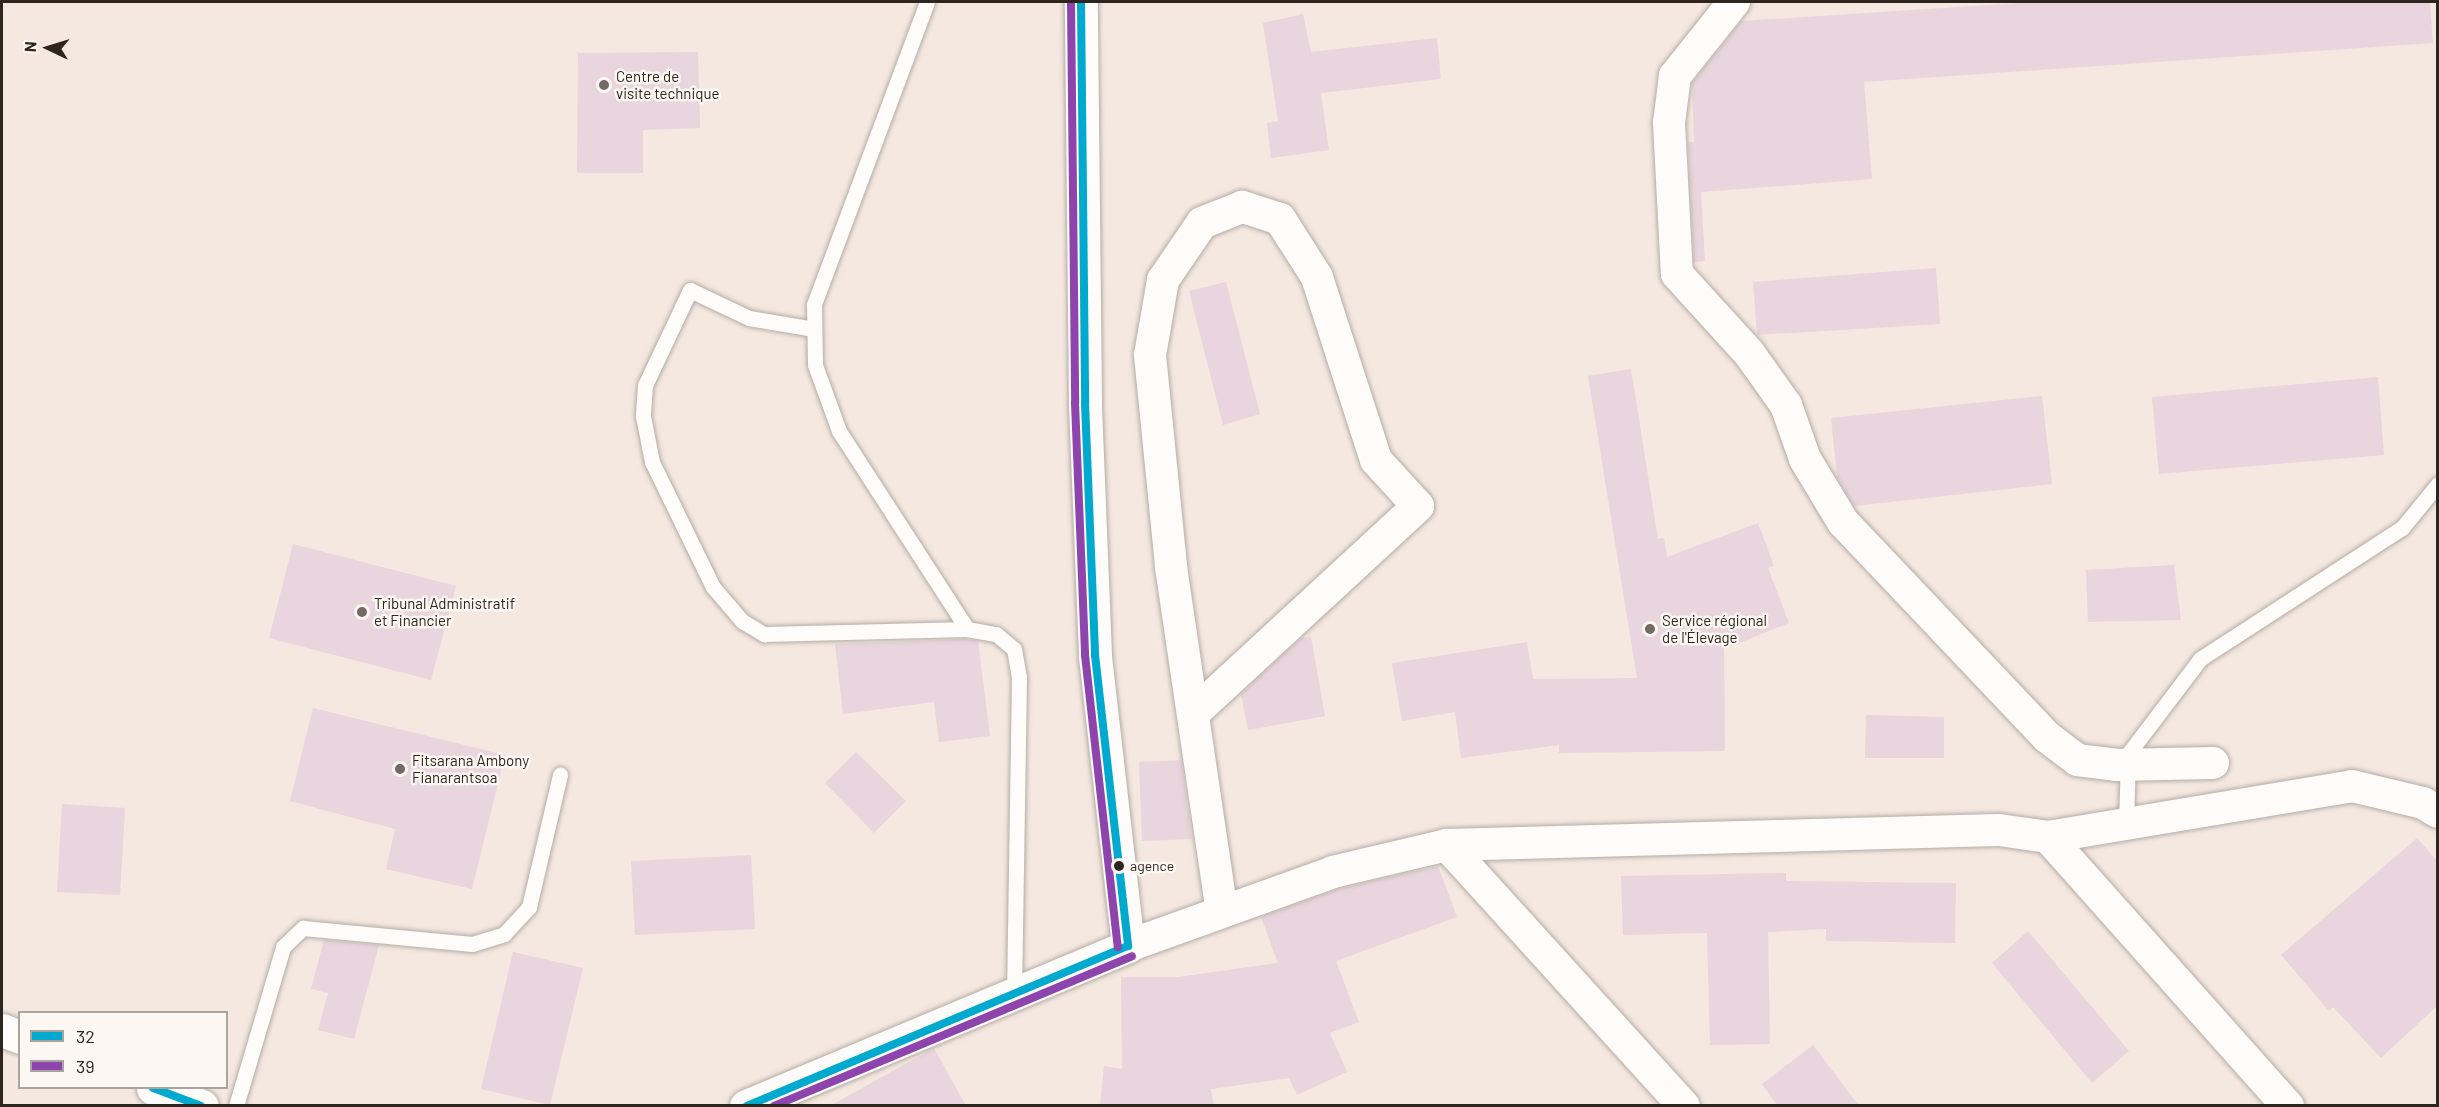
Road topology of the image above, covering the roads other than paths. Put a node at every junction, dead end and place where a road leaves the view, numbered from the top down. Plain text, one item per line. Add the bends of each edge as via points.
1 (927, 2) edge
2 (1081, 2) edge
3 (1734, 2) edge
4 (814, 329) junction
5 (2438, 484) edge
6 (967, 629) junction
7 (1196, 711) junction
8 (2213, 763) dead end
9 (2128, 764) junction
10 (560, 775) dead end
11 (2438, 812) edge
12 (2126, 826) junction
13 (2048, 837) junction
14 (1448, 845) junction
15 (1222, 911) junction
16 (1128, 946) junction
17 (1014, 993) junction
18 (2, 1030) edge
19 (18, 1036) edge
20 (156, 1089) edge
21 (202, 1106) edge
22 (236, 1106) edge
23 (746, 1106) edge
24 (1684, 1106) edge
25 (2288, 1106) edge

1 - 4 lane via 818,294
2 - 16 street via 1085,403 1095,655
3 - 9 street via 1675,76 1669,123 1677,274 1749,353 1786,405 1805,459 1843,522 1866,548 2047,737 2077,760
4 - 6 lane via 815,365 839,431
4 - 6 lane via 749,318 690,290 645,385 643,416 652,462 714,587 742,621 764,634
5 - 9 lane via 2403,528 2200,659 2128,754
6 - 17 lane via 996,634 1014,649 1019,677
7 - 7 street via 1171,567 1150,355 1163,280 1202,223 1242,207 1280,219 1317,277 1376,460 1418,506
7 - 15 street
8 - 9 street
9 - 12 lane
10 - 22 lane via 528,907 504,934 472,944 303,928 283,947
11 - 12 street via 2423,802 2352,786
12 - 13 street
13 - 14 street via 1999,830
13 - 25 street
14 - 15 street via 1333,872
14 - 24 street
15 - 16 street
16 - 17 street
17 - 23 street
18 - 19 street
20 - 21 street

